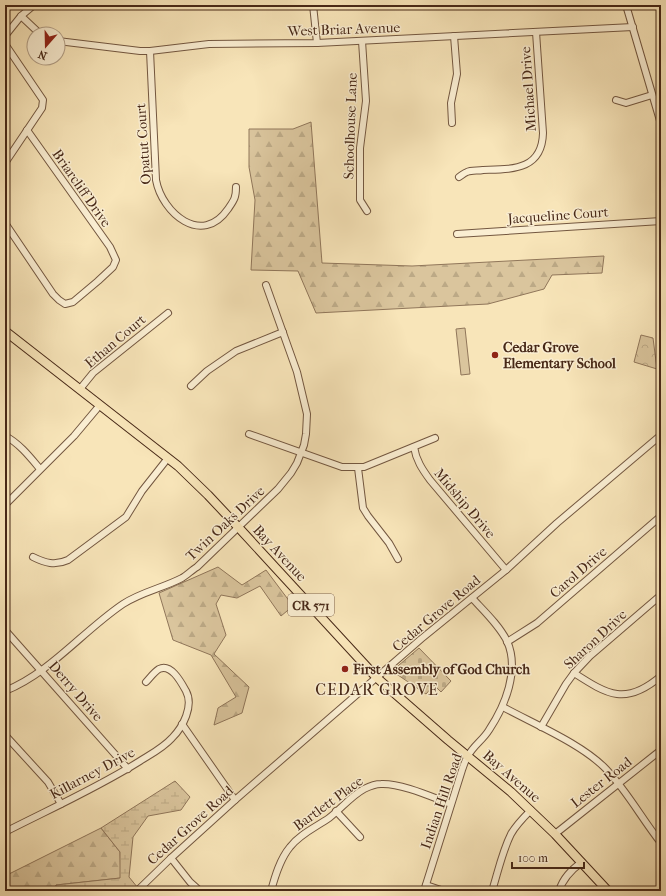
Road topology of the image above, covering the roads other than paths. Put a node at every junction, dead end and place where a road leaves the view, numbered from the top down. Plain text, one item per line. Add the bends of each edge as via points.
1 (34, 5) edge
2 (313, 5) edge
3 (626, 5) edge
4 (21, 16) junction
5 (32, 26) edge
6 (633, 27) junction
7 (536, 32) junction
8 (5, 36) edge
9 (454, 36) junction
10 (362, 41) junction
11 (66, 42) edge
12 (317, 43) junction
13 (5, 44) edge
14 (150, 51) junction
15 (652, 95) junction
16 (616, 100) dead end
17 (452, 123) dead end
18 (661, 124) edge
19 (27, 130) junction
20 (5, 163) edge
21 (459, 177) dead end
22 (236, 187) dead end
23 (367, 210) dead end
24 (661, 221) edge
25 (5, 223) edge
26 (457, 234) dead end
27 (266, 285) dead end
28 (168, 313) dead end
29 (5, 331) edge
30 (283, 332) junction
31 (191, 386) dead end
32 (80, 389) junction
33 (100, 405) junction
34 (248, 434) dead end
35 (661, 434) edge
36 (5, 436) edge
37 (435, 438) dead end
38 (414, 447) junction
39 (302, 453) junction
40 (168, 458) junction
41 (358, 468) junction
42 (40, 469) junction
43 (5, 505) edge
44 (661, 516) edge
45 (239, 528) junction
46 (33, 557) dead end
47 (398, 559) dead end
48 (506, 570) junction
49 (661, 595) edge
50 (472, 598) junction
51 (5, 630) edge
52 (507, 642) junction
53 (41, 670) junction
54 (574, 674) junction
55 (661, 676) edge
56 (377, 678) junction
57 (146, 682) dead end
58 (5, 691) edge
59 (503, 707) junction
60 (182, 724) junction
61 (541, 727) junction
62 (5, 735) edge
63 (661, 750) edge
64 (468, 756) junction
65 (128, 769) junction
66 (618, 784) junction
67 (234, 800) junction
68 (61, 804) junction
69 (451, 804) junction
70 (531, 810) junction
71 (336, 811) junction
72 (5, 832) edge
73 (555, 834) junction
74 (360, 837) dead end
75 (660, 838) edge
76 (171, 858) junction
77 (582, 862) junction
78 (425, 888) edge
79 (137, 891) edge
80 (200, 891) edge
81 (271, 891) edge
82 (444, 891) edge
83 (492, 891) edge
84 (559, 891) edge
85 (608, 891) edge

1 - 4 street
2 - 12 street
3 - 6 street
4 - 5 street
4 - 8 street
6 - 7 street, West Briar Avenue
6 - 15 street
7 - 9 street, West Briar Avenue
7 - 21 street, Michael Drive via 543,133 541,147 532,160 520,167 468,171
9 - 10 street, West Briar Avenue
9 - 17 street via 457,74 451,103
10 - 12 street, West Briar Avenue
10 - 23 street, Schoolhouse Lane via 366,101 360,148 360,200
11 - 14 street, West Briar Avenue
12 - 14 street, West Briar Avenue via 209,44
13 - 19 street via 43,100 42,108
14 - 22 street, Opatut Court via 156,180 161,195 182,221 200,226 211,224 225,214 236,197
15 - 16 street via 626,103
15 - 18 street
19 - 20 street
19 - 25 street, Briarcliff Drive via 110,247 116,260 113,267 98,281 73,302 66,304 53,294
24 - 26 street, Jacqueline Court
27 - 30 street, Twin Oaks Drive
28 - 32 street, Ethan Court via 93,373
29 - 32 main road, Bay Avenue / CR 571
30 - 31 street via 236,351 207,371
30 - 39 street, Twin Oaks Drive via 297,372 307,414
32 - 33 main road, Bay Avenue / CR 571
33 - 40 main road, Bay Avenue / CR 571
33 - 42 street via 74,436
34 - 39 street
35 - 48 street, Cedar Grove Road
36 - 42 street
37 - 38 street
38 - 41 street
38 - 48 street, Midship Drive via 420,466 430,480
39 - 41 street via 342,467
39 - 45 street, Twin Oaks Drive via 278,489
40 - 45 main road, Bay Avenue / CR 571
40 - 46 street via 142,491 126,517 68,560 60,564 45,563
41 - 47 street via 363,508
42 - 43 street
44 - 52 street, Carol Drive via 537,623
45 - 53 street, Twin Oaks Drive via 182,578 121,606
45 - 56 main road, Bay Avenue / CR 571
48 - 50 street, Cedar Grove Road
49 - 54 street, Sharon Drive via 590,656
50 - 52 street, Indian Hill Road
50 - 56 street, Cedar Grove Road
51 - 53 street, Derry Drive
52 - 59 street, Indian Hill Road via 512,660 511,676
53 - 58 street, Twin Oaks Drive
53 - 65 street, Derry Drive
54 - 55 street via 608,693 619,694 642,690
54 - 61 street, Sharon Drive
56 - 64 main road, Bay Avenue / CR 571
56 - 67 street, Cedar Grove Road
57 - 60 street, Killarney Drive via 163,667 175,674 189,702
59 - 61 street
59 - 64 street, Indian Hill Road via 489,732
60 - 65 street, Killarney Drive via 164,746
60 - 67 street
61 - 66 street via 592,757
62 - 68 street via 48,782
63 - 66 street, Lester Road
64 - 69 street, Indian Hill Road
64 - 70 main road, Bay Avenue / CR 571
65 - 68 street, Killarney Drive
66 - 73 street, Lester Road
66 - 75 street
67 - 76 street, Cedar Grove Road
68 - 72 street, Killarney Drive
69 - 71 street, Bartlett Place via 411,790 383,784 371,785 362,790
69 - 78 street, Indian Hill Road
70 - 73 main road, Bay Avenue / CR 571
70 - 83 street via 511,834
71 - 74 street
71 - 81 street, Bartlett Place via 290,846 284,855
73 - 77 main road, Bay Avenue / CR 571
76 - 79 street, Cedar Grove Road
76 - 80 street
77 - 84 street via 568,873
77 - 85 main road, Bay Avenue / CR 571
78 - 82 street

